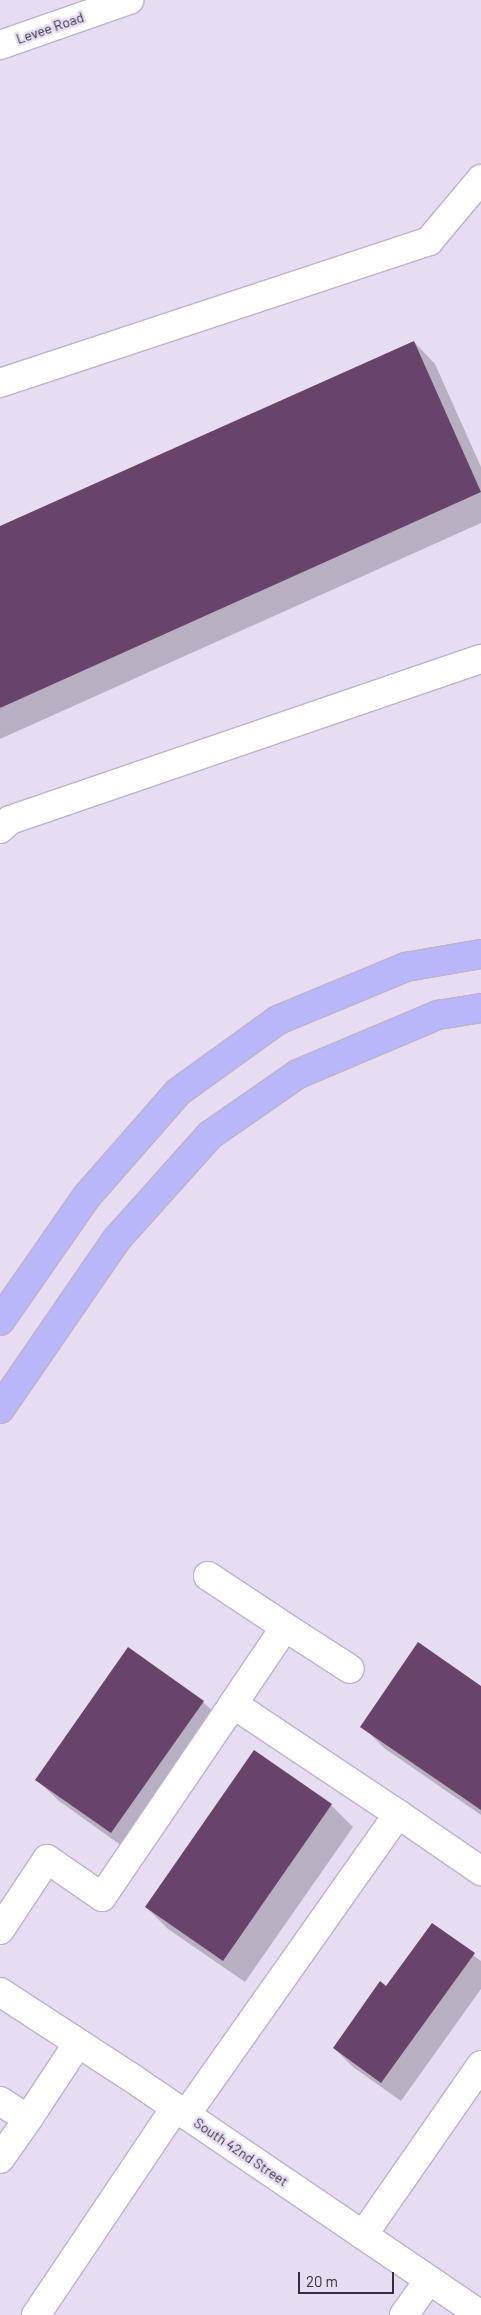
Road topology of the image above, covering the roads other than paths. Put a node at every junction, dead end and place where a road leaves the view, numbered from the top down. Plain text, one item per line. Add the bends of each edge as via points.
1 (128, 0) edge
2 (0, 46) edge
3 (481, 178) edge
4 (0, 383) edge
5 (481, 659) edge
6 (0, 829) edge
7 (481, 954) edge
8 (481, 1008) edge
9 (0, 1321) edge
10 (0, 1409) edge
11 (208, 1576) dead end
12 (285, 1627) junction
13 (350, 1669) dead end
14 (233, 1704) junction
15 (398, 1814) junction
16 (481, 1871) edge
17 (0, 1930) edge
18 (0, 1992) edge
19 (78, 2043) junction
20 (481, 2066) edge
21 (0, 2101) edge
22 (180, 2111) junction
23 (28, 2119) junction
24 (0, 2159) edge
25 (363, 2235) junction
26 (429, 2280) junction
27 (36, 2315) edge
28 (404, 2315) edge
29 (481, 2315) edge

1 - 2 street, Levee Road
3 - 4 street via 429,241
5 - 6 street via 10,820
7 - 9 highway via 406,967 278,1020 178,1092 87,1196
8 - 10 highway via 438,1015 298,1074 210,1135 117,1239
11 - 12 street
12 - 13 street
12 - 14 street
14 - 15 street
14 - 17 street via 102,1897 47,1859
15 - 16 street
15 - 22 street
18 - 19 street, South 42nd Street
19 - 22 street, South 42nd Street
19 - 23 street
20 - 25 street
21 - 23 street
22 - 25 street, South 42nd Street
22 - 27 street
23 - 24 street
25 - 26 street, South 42nd Street
26 - 28 street
26 - 29 street, South 42nd Street

